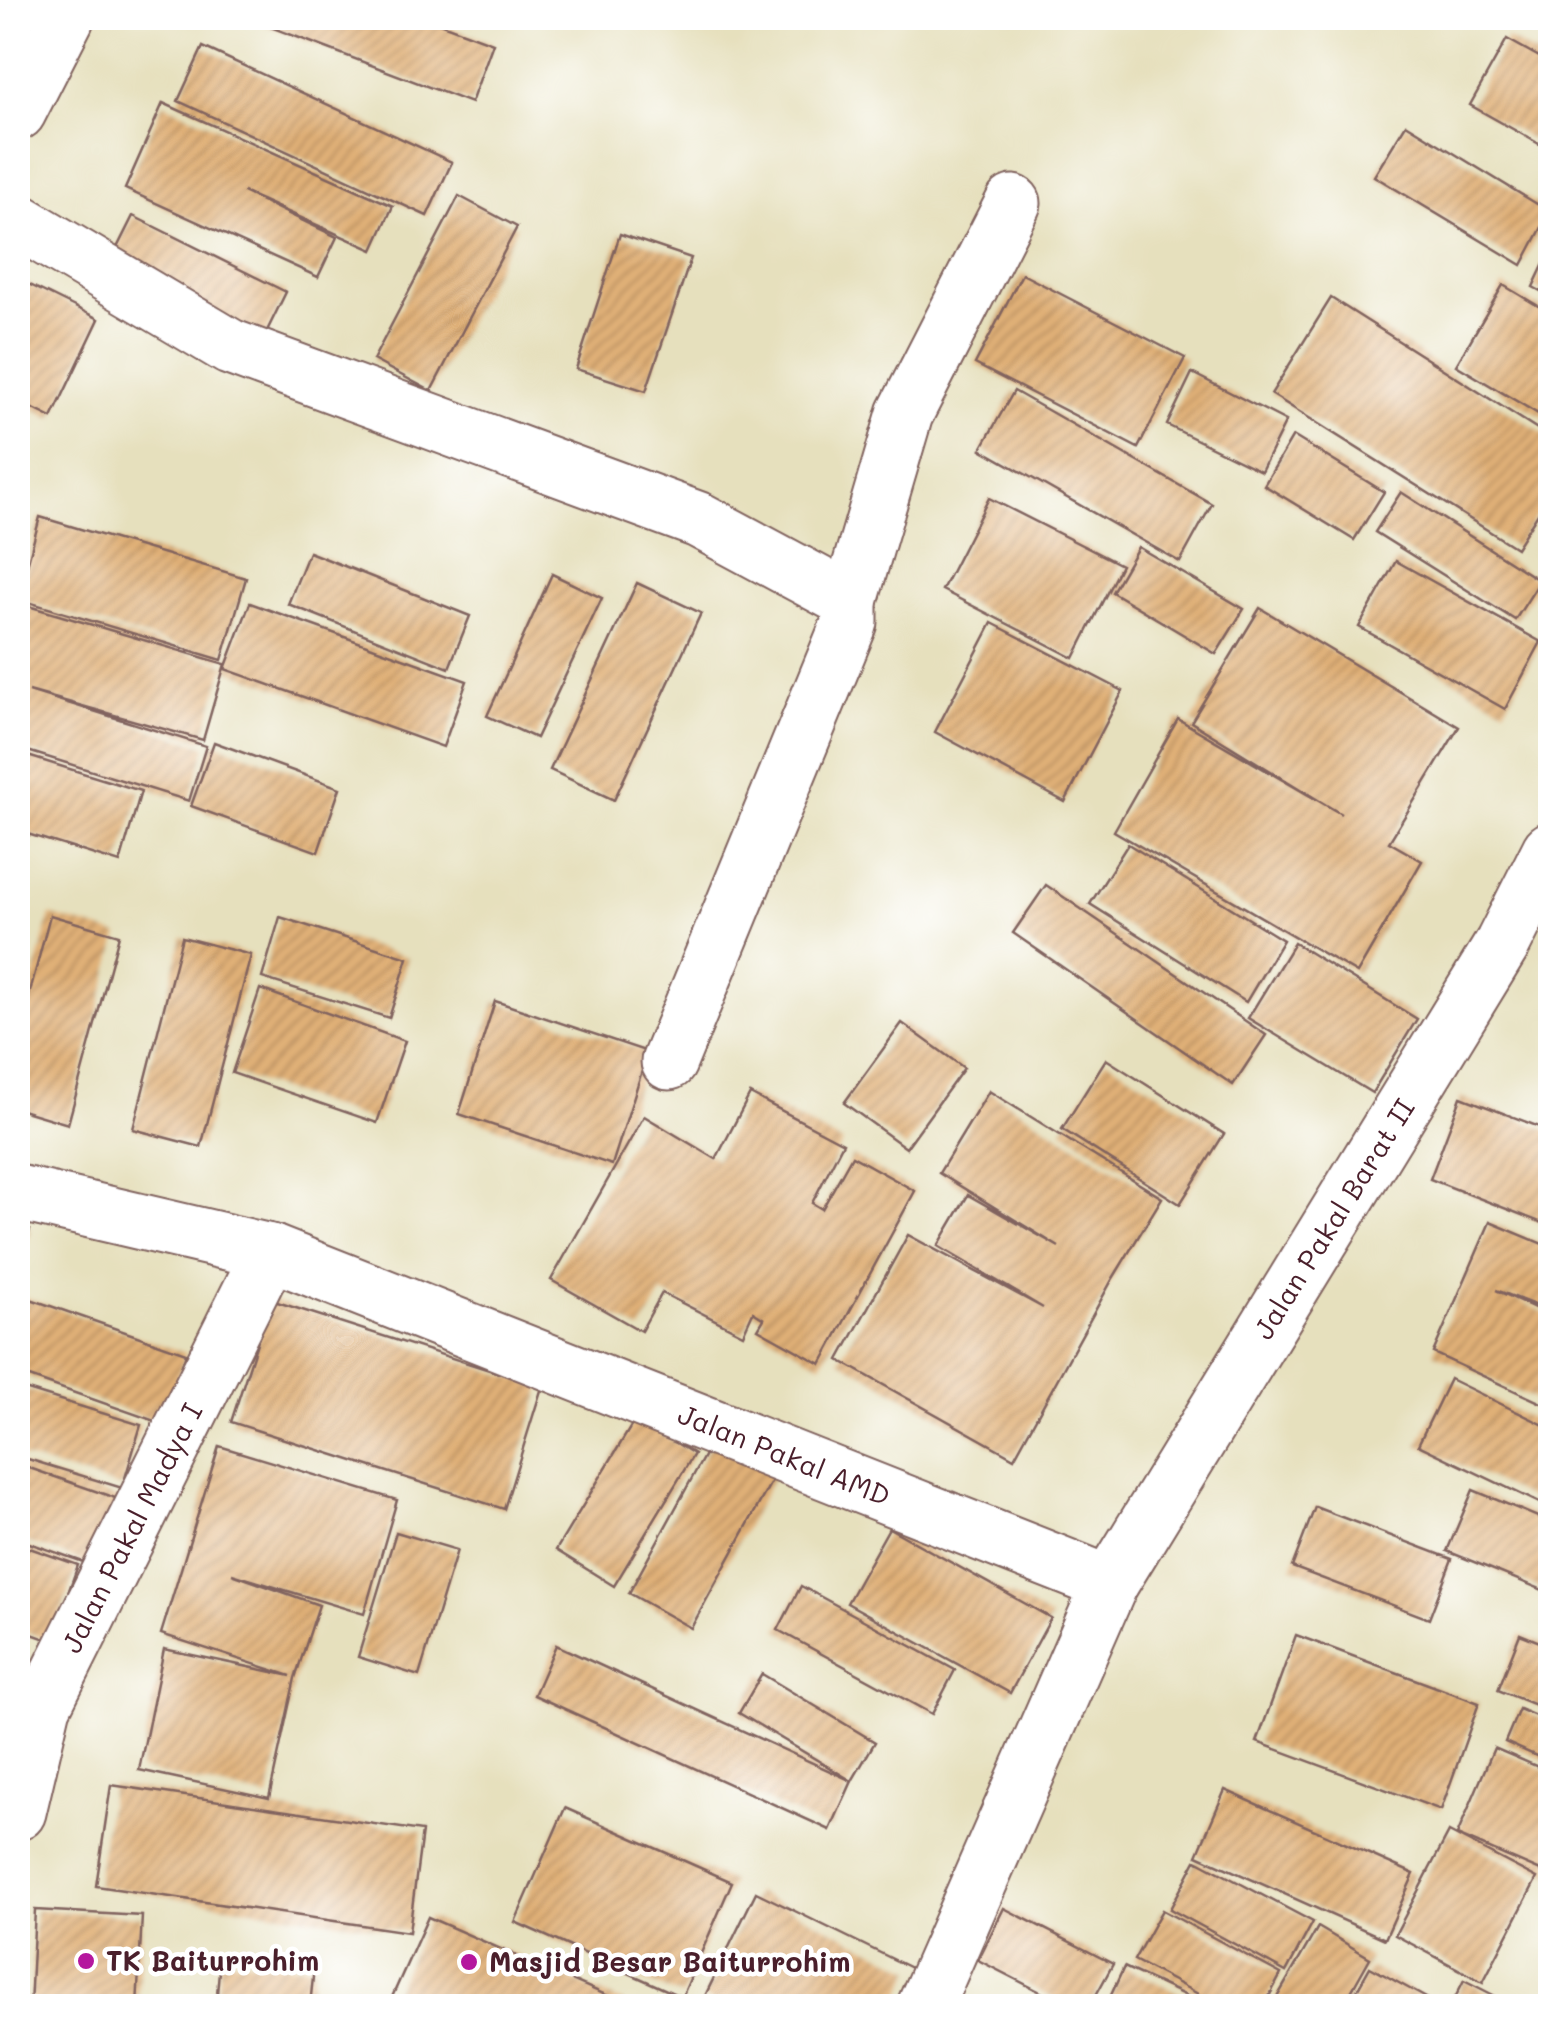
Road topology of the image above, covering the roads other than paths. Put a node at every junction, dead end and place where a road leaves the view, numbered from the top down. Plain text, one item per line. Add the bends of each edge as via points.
1 (66, 18) edge
2 (18, 112) edge
3 (1013, 202) dead end
4 (18, 221) edge
5 (850, 600) junction
6 (1550, 850) edge
7 (669, 1062) dead end
8 (18, 1192) edge
9 (270, 1252) junction
10 (1110, 1584) junction
11 (18, 1812) edge
12 (925, 2006) edge

1 - 2 street
3 - 5 street via 905,414
4 - 5 street via 230,347 699,520
5 - 7 street via 850,622
6 - 10 street, Jalan Pakal Barat II via 1503,943
8 - 9 street, Jalan Pakal AMD
9 - 10 street, Jalan Pakal AMD
9 - 11 street, Jalan Pakal Madya I via 42,1706
10 - 12 street

